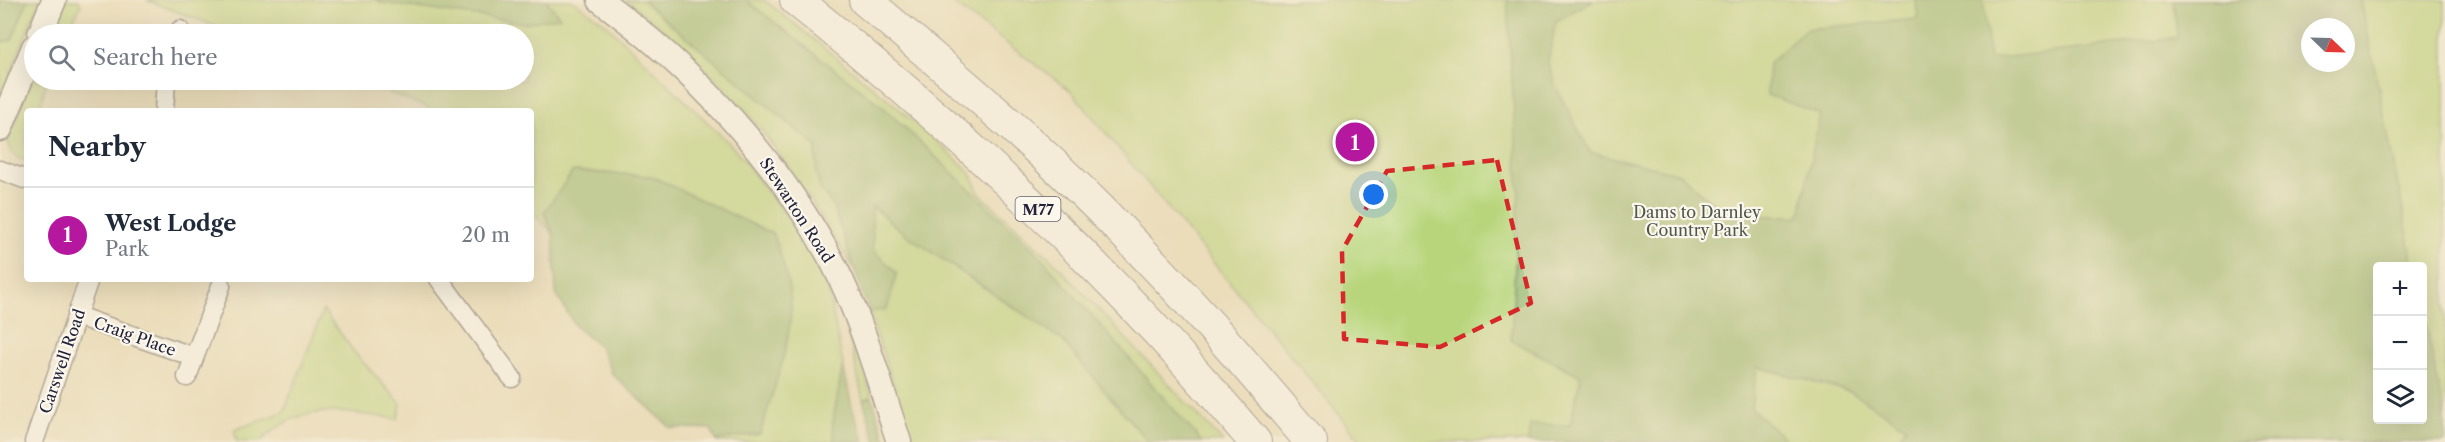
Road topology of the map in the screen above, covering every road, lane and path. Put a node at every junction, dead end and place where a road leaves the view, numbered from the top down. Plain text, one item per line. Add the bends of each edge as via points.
1 (54, 0) edge
2 (600, 0) edge
3 (796, 0) edge
4 (865, 0) edge
5 (44, 24) edge
6 (24, 71) edge
7 (165, 90) edge
8 (164, 108) edge
9 (0, 129) edge
10 (0, 170) edge
11 (24, 179) edge
12 (88, 282) edge
13 (441, 282) edge
14 (221, 286) dead end
15 (77, 316) junction
16 (194, 357) junction
17 (187, 377) dead end
18 (512, 378) dead end
19 (34, 442) edge
20 (899, 442) edge
21 (1255, 442) edge
22 (1311, 442) edge

1 - 5 main road
2 - 20 main road, Stewarton Road via 664,51 700,86 792,196 846,290
3 - 21 highway, M77 via 936,115 1041,211 1151,324
4 - 22 highway, M77 via 1006,120 1100,209 1244,363
6 - 9 main road
7 - 8 street
10 - 11 street
12 - 15 street, Carswell Road
13 - 18 street
14 - 16 street, Craig Place
15 - 16 street, Craig Place
15 - 19 street, Carswell Road
16 - 17 street, Craig Place

